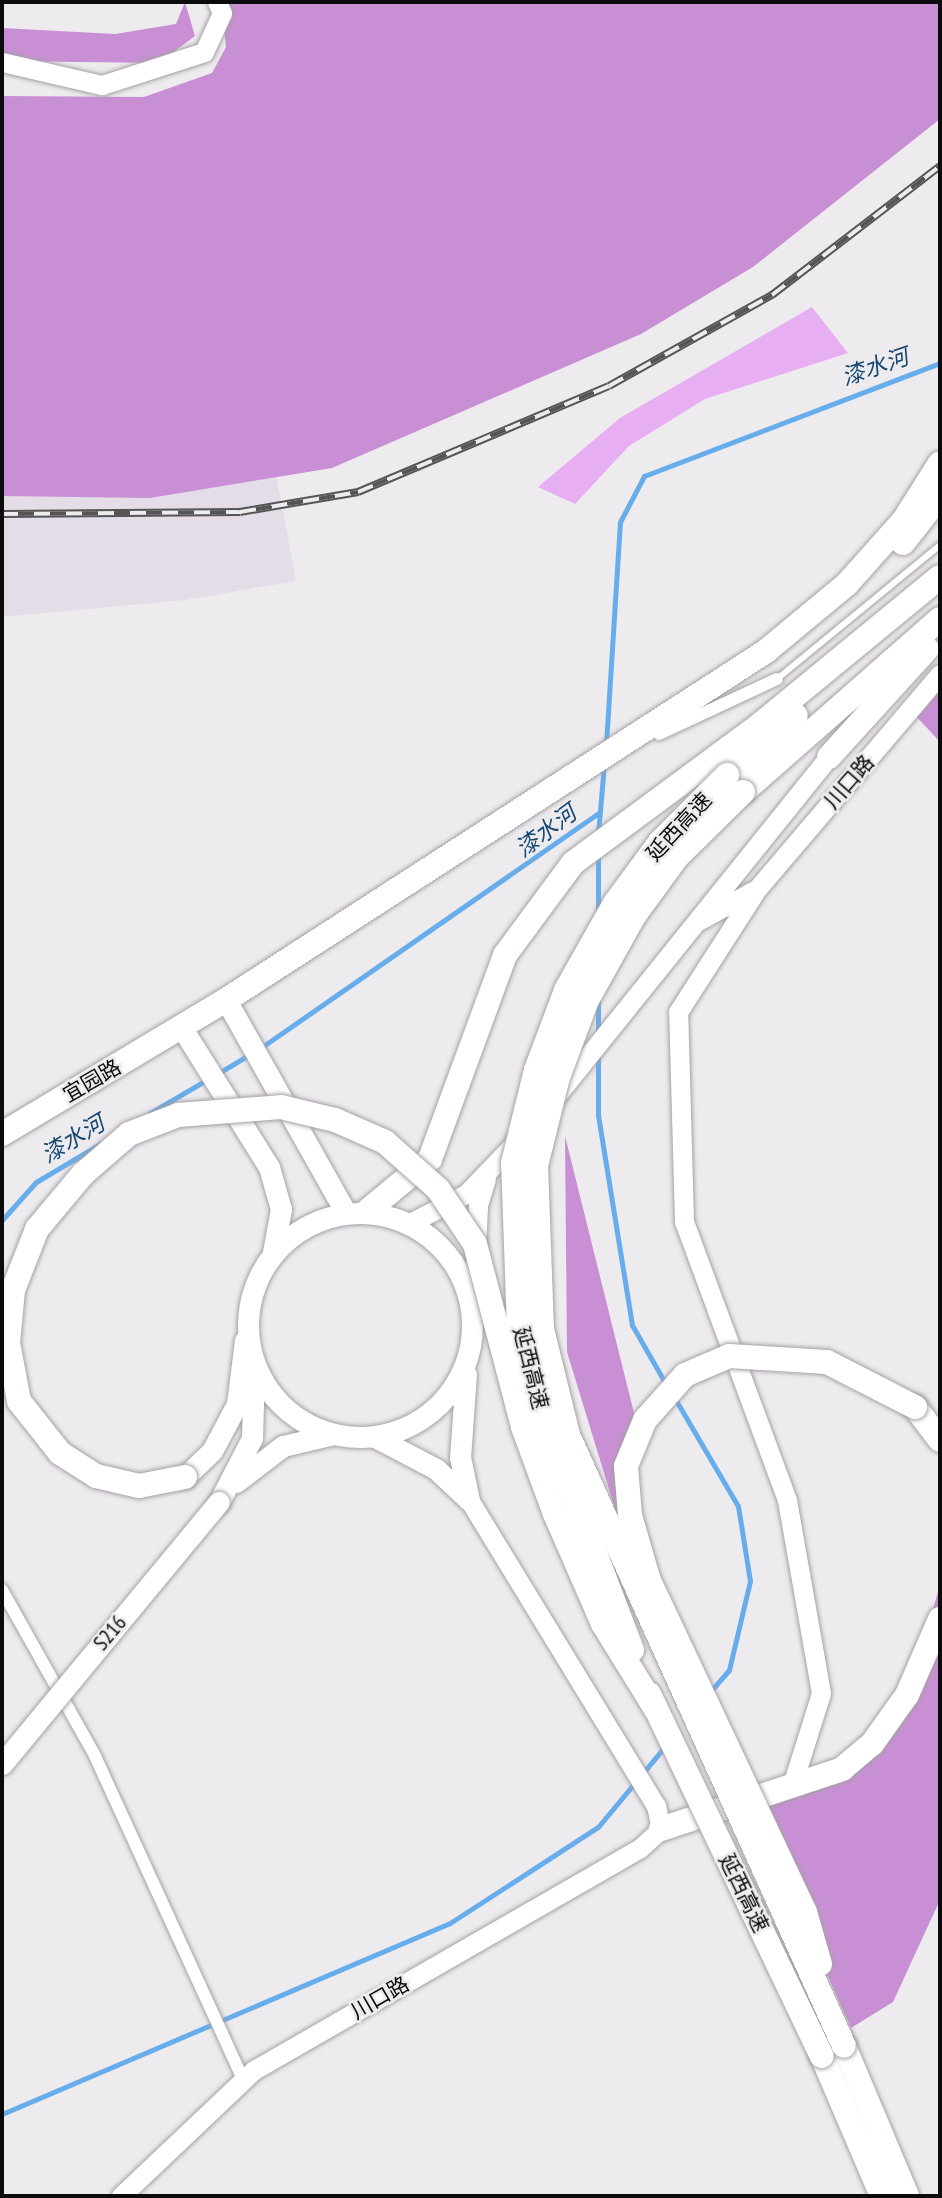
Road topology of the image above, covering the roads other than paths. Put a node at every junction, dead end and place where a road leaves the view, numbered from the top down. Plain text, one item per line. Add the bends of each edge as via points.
1 (217, 2) edge
2 (2, 62) edge
3 (940, 463) edge
4 (940, 496) edge
5 (940, 545) edge
6 (940, 577) edge
7 (940, 587) edge
8 (940, 619) edge
9 (940, 634) edge
10 (940, 674) edge
11 (777, 679) joint
12 (659, 734) junction
13 (829, 757) joint
14 (735, 784) junction
15 (757, 889) junction
16 (692, 925) junction
17 (290, 963) junction
18 (226, 1000) junction
19 (182, 1028) junction
20 (2, 1134) edge
21 (486, 1179) junction
22 (356, 1212) junction
23 (410, 1223) junction
24 (273, 1252) junction
25 (249, 1306) junction
26 (473, 1313) junction
27 (252, 1357) junction
28 (468, 1359) junction
29 (334, 1434) junction
30 (374, 1437) junction
31 (940, 1440) edge
32 (185, 1477) joint
33 (469, 1500) junction
34 (219, 1502) junction
35 (2, 1590) edge
36 (940, 1619) edge
37 (655, 1708) junction
38 (2, 1764) edge
39 (793, 1783) junction
40 (658, 1817) junction
41 (833, 2051) junction
42 (243, 2079) junction
43 (121, 2196) edge
44 (882, 2196) edge
45 (907, 2196) edge

1 - 2 main road via 222,13 204,52 102,85
3 - 17 highway via 904,520 847,584 765,652
4 - 12 highway via 863,585 794,646
5 - 11 lane
6 - 22 highway via 573,863 535,908 505,955 430,1159
7 - 14 highway, 延西高速
8 - 14 highway, 延西高速
9 - 13 highway
10 - 15 main road, 川口路
11 - 12 street
12 - 17 highway
13 - 16 main road
14 - 37 highway, 延西高速, bridge via 660,842 615,903 566,990 536,1070 513,1163 519,1331 575,1505
14 - 41 highway, 延西高速, bridge via 634,916 587,1000 558,1077 536,1166 542,1329 568,1435
15 - 16 main road
15 - 39 main road via 678,1012 684,1221 787,1500 821,1693
16 - 21 main road
17 - 18 highway, 宜园路
18 - 19 highway, 宜园路
18 - 22 main road via 314,1156
19 - 20 highway, 宜园路
19 - 24 main road via 269,1167 281,1209
21 - 23 main road
21 - 26 main road via 478,1205
22 - 23 main road
22 - 24 main road via 294,1233
23 - 26 main road via 448,1256 463,1277
24 - 25 main road
25 - 27 main road
25 - 32 main road via 237,1404 212,1451
26 - 28 main road
27 - 29 main road via 282,1406
27 - 34 main road via 257,1404 252,1438
28 - 30 main road via 433,1412
28 - 33 main road via 460,1420
29 - 30 main road
29 - 34 main road via 283,1446 247,1469
30 - 33 main road via 436,1469
31 - 41 highway, bridge via 915,1407 827,1362 729,1356 685,1375 645,1420 626,1466 630,1515 649,1581 805,1912
32 - 37 highway, bridge via 139,1486 96,1476 60,1453 19,1401 8,1343 13,1290 37,1229 83,1174 129,1134 178,1115 281,1107 335,1120 385,1142 438,1189 475,1244 523,1427 555,1514 603,1624
33 - 40 main road
34 - 38 main road, S216 / S216, bridge
35 - 42 street via 95,1756 201,1996
36 - 39 highway via 907,1695 872,1744 842,1769
37 - 41 highway, 延西高速, bridge
39 - 40 highway
40 - 42 main road, 川口路 via 639,1849
41 - 44 highway, 延西高速
41 - 45 highway, 延西高速
42 - 43 main road, 川口路

